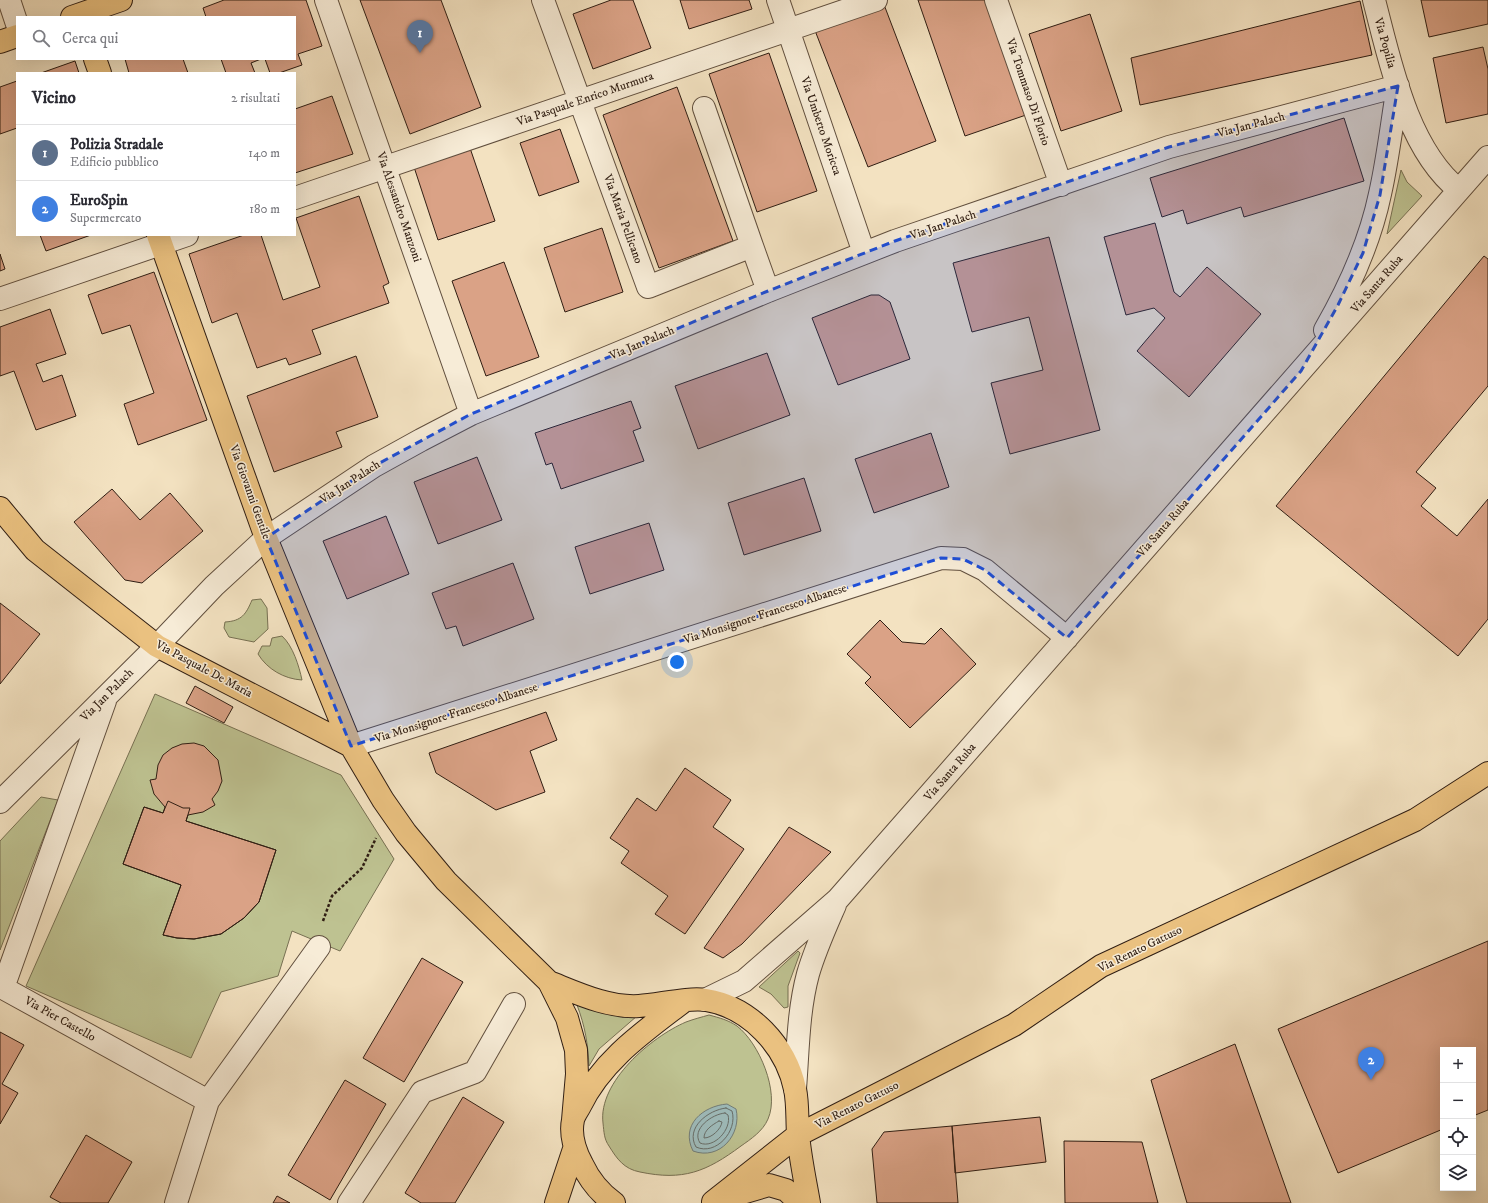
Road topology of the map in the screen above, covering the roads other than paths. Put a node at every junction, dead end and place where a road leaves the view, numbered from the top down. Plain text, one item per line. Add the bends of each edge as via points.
1 (9, 0) edge
2 (121, 0) edge
3 (326, 0) edge
4 (543, 0) edge
5 (778, 0) edge
6 (876, 0) edge
7 (996, 0) edge
8 (1374, 0) edge
9 (77, 16) edge
10 (16, 21) edge
11 (788, 30) junction
12 (16, 36) edge
13 (0, 42) edge
14 (95, 60) edge
15 (100, 72) edge
16 (1398, 86) junction
17 (579, 101) junction
18 (704, 108) dead end
19 (1488, 157) edge
20 (385, 168) junction
21 (1061, 184) junction
22 (1459, 190) junction
23 (296, 198) edge
24 (181, 236) edge
25 (159, 240) edge
26 (752, 246) junction
27 (864, 253) junction
28 (768, 291) junction
29 (0, 299) edge
30 (1301, 371) junction
31 (471, 414) junction
32 (0, 508) edge
33 (266, 538) junction
34 (1067, 638) junction
35 (157, 646) junction
36 (106, 696) junction
37 (351, 746) junction
38 (1488, 773) edge
39 (0, 801) edge
40 (838, 899) junction
41 (319, 947) road end
42 (549, 982) junction
43 (2, 987) edge
44 (695, 1000) junction
45 (514, 1004) dead end
46 (795, 1089) junction
47 (208, 1100) junction
48 (573, 1120) junction
49 (798, 1135) junction
50 (574, 1149) junction
51 (712, 1202) edge
52 (176, 1203) edge
53 (349, 1203) edge
54 (556, 1203) edge
55 (614, 1203) edge
56 (800, 1203) edge
57 (809, 1203) edge

1 - 10 street
2 - 9 main road
3 - 20 street, Via Alessandro Manzoni
4 - 17 street, Via Maria Pellicano
5 - 11 street, Via Umberto Moricca
6 - 11 street, Via Pasquale Enrico Murmura
7 - 21 street, Via Tommaso Di Florio
8 - 16 street, Via Popilia
11 - 17 street, Via Pasquale Enrico Murmura
11 - 27 street, Via Umberto Moricca
12 - 13 main road
14 - 15 main road
16 - 21 street, Via Jan Palach via 1169,147
16 - 22 street, Via Popilia via 1425,152 1448,182
16 - 30 street via 1380,195 1363,253 1338,306
17 - 20 street, Via Pasquale Enrico Murmura
17 - 26 street, Via Maria Pellicano via 648,287
18 - 26 street
19 - 22 street, Via Santa Ruba
20 - 23 street, Via Pasquale Enrico Murmura
20 - 31 street, Via Alessandro Manzoni
21 - 27 street, Via Jan Palach
22 - 30 street, Via Santa Ruba
24 - 25 street
25 - 29 street
25 - 33 main road, Via Giovanni Gentile
26 - 28 street
27 - 28 street, Via Jan Palach
28 - 31 street, Via Jan Palach
30 - 34 street, Via Santa Ruba
31 - 33 street, Via Jan Palach via 374,466
32 - 35 main road, Via Pasquale De Maria via 35,550
33 - 35 street, Via Jan Palach via 214,586
33 - 37 main road, Via Giovanni Gentile
34 - 37 street, Via Monsignore Francesco Albanese via 986,570 963,559 941,558
34 - 40 street, Via Santa Ruba
35 - 36 street, Via Jan Palach
35 - 37 main road, Via Pasquale De Maria
36 - 39 street, Via Jan Palach
36 - 43 street, Via Pier Castello
37 - 42 main road, Via Giovanni Gentile via 406,833 446,881
38 - 49 main road, Via Renato Gattuso via 1415,820 1101,966 1014,1025
40 - 44 street, Via Santa Ruba via 744,981
40 - 46 street, Via Santa Ruba via 819,940 808,975 800,1025
41 - 47 street
42 - 44 main road via 610,1003 638,1006
42 - 48 main road via 567,1018 576,1050 577,1074
43 - 47 street, Via Pier Castello
44 - 46 main road via 731,1008 754,1022 773,1041 787,1064
44 - 48 main road via 624,1048 601,1073
45 - 53 street via 475,1072 422,1092
46 - 49 main road
47 - 52 street
48 - 50 main road
49 - 51 main road, Via Renato Gattuso
49 - 57 main road
50 - 54 main road
50 - 55 main road via 587,1175
51 - 56 main road via 769,1185 786,1190

